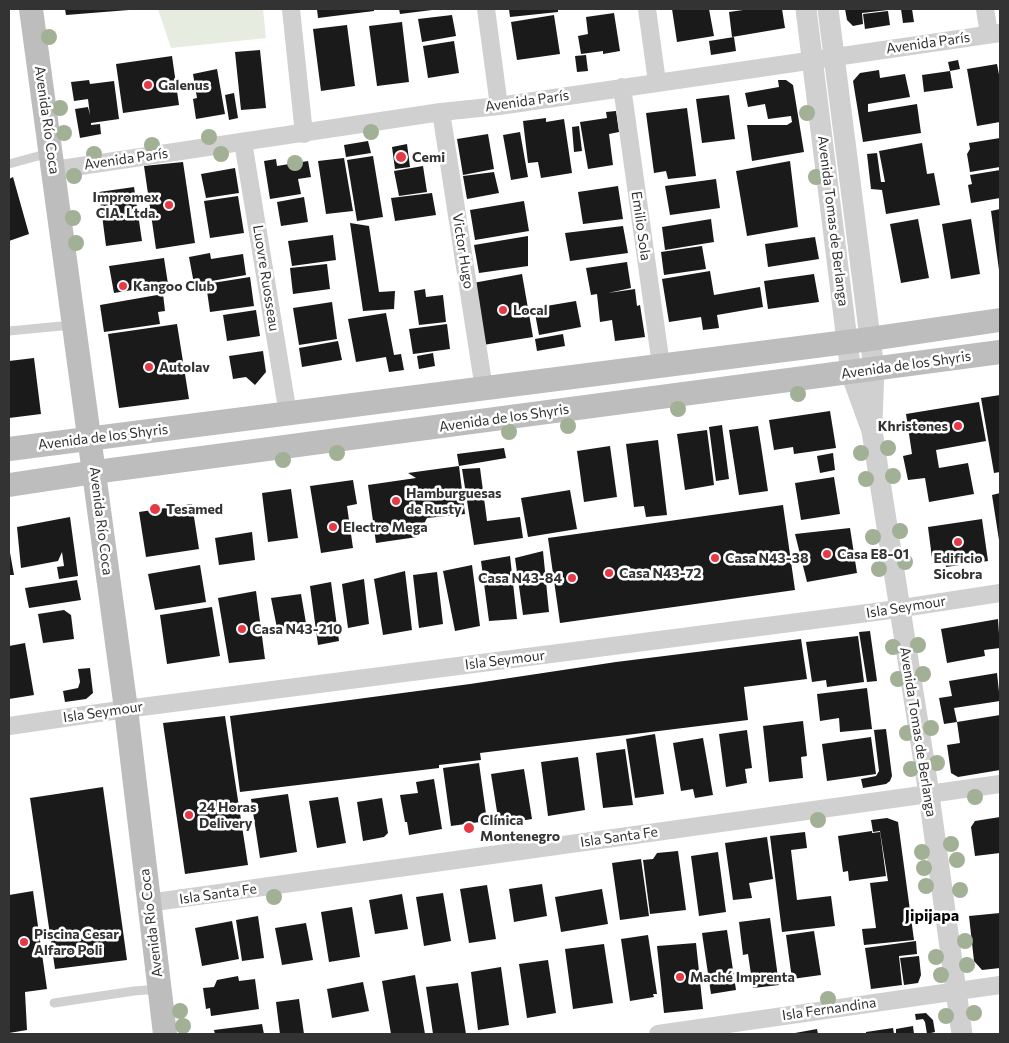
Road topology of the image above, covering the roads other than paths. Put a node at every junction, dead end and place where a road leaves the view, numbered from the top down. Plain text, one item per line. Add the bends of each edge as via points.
1 (31, 9) edge
2 (291, 9) edge
3 (486, 9) edge
4 (646, 9) edge
5 (806, 9) edge
6 (828, 9) edge
7 (985, 9) edge
8 (995, 33) edge
9 (835, 56) junction
10 (813, 60) junction
11 (657, 82) junction
12 (622, 87) junction
13 (499, 106) junction
14 (441, 112) junction
15 (304, 134) junction
16 (243, 142) junction
17 (53, 161) junction
18 (9, 164) edge
19 (1000, 320) edge
20 (74, 325) junction
21 (9, 332) edge
22 (859, 340) junction
23 (1000, 352) edge
24 (661, 365) junction
25 (874, 369) junction
26 (851, 373) junction
27 (484, 389) junction
28 (288, 414) junction
29 (872, 431) junction
30 (90, 439) junction
31 (9, 449) edge
32 (94, 472) junction
33 (9, 485) edge
34 (1000, 593) edge
35 (899, 608) junction
36 (126, 709) junction
37 (9, 726) edge
38 (1000, 784) edge
39 (928, 794) junction
40 (148, 903) junction
41 (1000, 984) edge
42 (159, 989) junction
43 (956, 991) junction
44 (54, 1003) dead end
45 (165, 1034) edge
46 (658, 1034) edge
47 (962, 1034) edge

1 - 17 main road, Avenida Río Coca
2 - 15 street
3 - 13 street
4 - 11 street
5 - 10 street, Avenida Tomas de Berlanga
6 - 9 street, Avenida Tomas de Berlanga
7 - 8 street
8 - 9 street, Avenida París
9 - 10 street, Avenida París
9 - 22 street, Avenida Tomas de Berlanga
10 - 11 street, Avenida París
10 - 22 street, Avenida Tomas de Berlanga
11 - 12 street, Avenida París
12 - 13 street, Avenida París
12 - 24 street, Emilio Sola
13 - 14 street, Avenida París
14 - 15 street, Avenida París
14 - 27 street, Victor Hugo
15 - 16 street, Avenida París
16 - 17 street, Avenida París
16 - 28 street, Luovre Ruosseau
17 - 18 lane
17 - 20 main road, Avenida Río Coca
19 - 22 main road, Avenida de los Shyris
20 - 21 lane
20 - 30 main road, Avenida Río Coca
22 - 24 main road, Avenida de los Shyris
22 - 25 street, Avenida Tomas de Berlanga
22 - 26 street, Avenida Tomas de Berlanga
23 - 25 main road, Avenida de los Shyris
24 - 27 main road, Avenida de los Shyris
25 - 26 main road, Avenida de los Shyris
25 - 29 street, Avenida Tomas de Berlanga
26 - 29 street, Avenida Tomas de Berlanga
26 - 32 main road, Avenida de los Shyris
27 - 28 main road, Avenida de los Shyris
28 - 30 main road, Avenida de los Shyris
29 - 35 street, Avenida Tomas de Berlanga
30 - 31 main road, Avenida de los Shyris
30 - 32 main road, Avenida Río Coca
32 - 33 main road, Avenida de los Shyris
32 - 36 main road, Avenida Río Coca
34 - 35 street, Isla Seymour
35 - 36 street, Isla Seymour
35 - 39 street, Avenida Tomas de Berlanga
36 - 37 street, Isla Seymour
36 - 40 main road, Avenida Río Coca
38 - 39 street, Isla Santa Fe
39 - 40 street, Isla Santa Fe
39 - 43 street, Avenida Tomas de Berlanga
40 - 42 main road, Avenida Río Coca
41 - 43 street, Isla Fernandina
42 - 44 lane
42 - 45 main road, Avenida Río Coca
43 - 46 street, Isla Fernandina
43 - 47 street, Avenida Tomas de Berlanga

